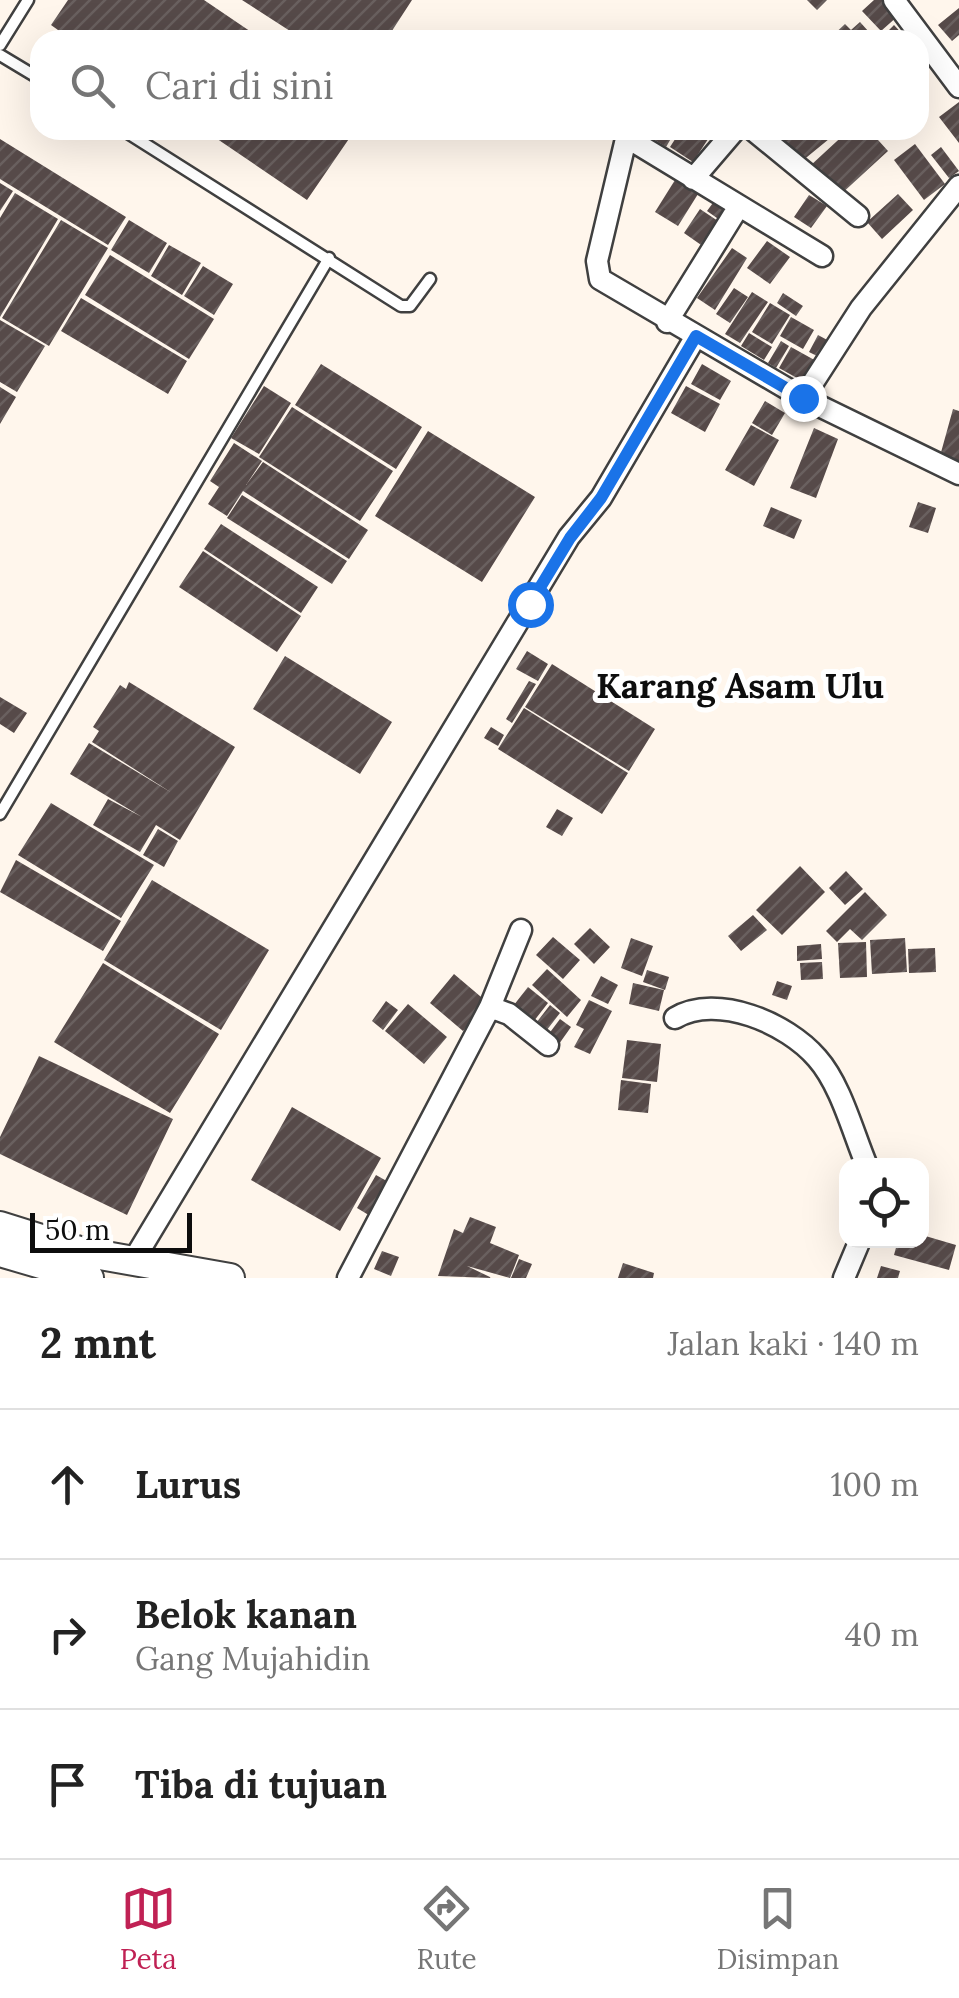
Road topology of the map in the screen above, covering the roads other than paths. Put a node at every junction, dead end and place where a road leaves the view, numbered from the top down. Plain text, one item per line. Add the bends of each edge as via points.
1 (28, 0) edge
2 (894, 0) edge
3 (916, 30) edge
4 (0, 46) edge
5 (929, 47) edge
6 (0, 54) edge
7 (30, 73) edge
8 (959, 87) edge
9 (139, 140) edge
10 (726, 140) edge
11 (765, 140) edge
12 (693, 179) junction
13 (959, 186) edge
14 (739, 206) junction
15 (858, 216) dead end
16 (822, 256) dead end
17 (329, 258) junction
18 (430, 279) dead end
19 (668, 322) junction
20 (696, 336) junction
21 (803, 398) junction
22 (959, 474) edge
23 (0, 814) edge
24 (522, 930) dead end
25 (490, 1006) junction
26 (675, 1018) dead end
27 (548, 1045) dead end
28 (863, 1158) edge
29 (0, 1226) edge
30 (857, 1248) edge
31 (0, 1252) edge
32 (133, 1261) junction
33 (74, 1277) edge
34 (230, 1278) edge
35 (348, 1278) edge
36 (844, 1278) edge

1 - 4 lane
2 - 3 street
5 - 8 street
6 - 7 lane
9 - 17 lane
10 - 12 street
11 - 15 street
12 - 14 street
12 - 19 street via 632,140 625,143 597,261 600,279
13 - 21 street via 871,294
14 - 16 street
14 - 19 street
17 - 18 lane via 401,306 410,306
17 - 23 lane
19 - 20 street
20 - 21 street
20 - 32 street
21 - 22 street
24 - 25 street
25 - 27 street
25 - 35 street
26 - 28 street via 709,1008 748,1015 818,1058
29 - 32 street
30 - 36 street
31 - 33 street
32 - 34 street

